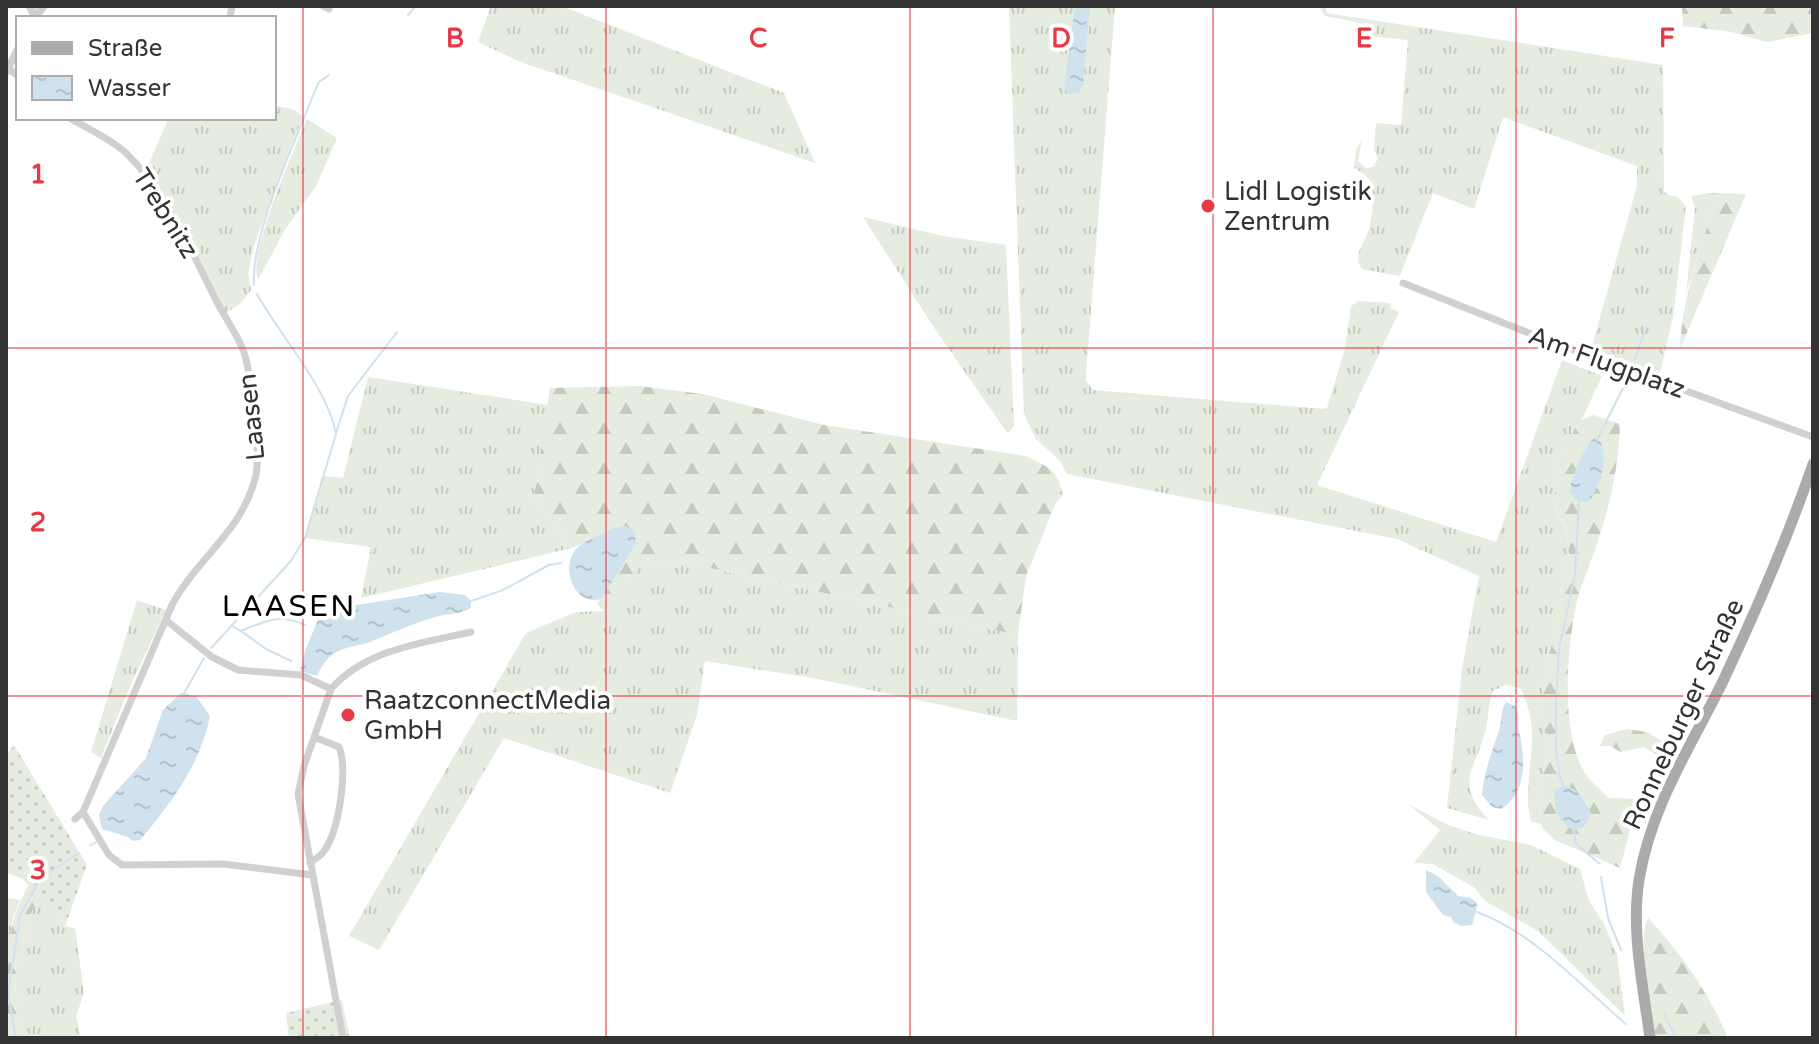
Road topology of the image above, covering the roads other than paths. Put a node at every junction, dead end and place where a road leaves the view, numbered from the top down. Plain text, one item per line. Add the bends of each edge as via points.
1 (73, 120) edge
2 (1403, 283) dead end
3 (211, 291) joint
4 (1813, 437) edge
5 (1813, 464) edge
6 (167, 621) junction
7 (471, 632) dead end
8 (331, 689) junction
9 (314, 737) junction
10 (83, 812) junction
11 (75, 819) dead end
12 (310, 863) junction
13 (312, 875) junction
14 (343, 1038) edge
15 (1650, 1038) edge

1 - 3 street, Trebnitz via 125,152 147,177
2 - 4 street, Am Flugplatz
3 - 6 street, Laasen via 244,352 258,467 237,523 180,590
5 - 15 main road, Ronneburger Straße via 1755,610 1649,835 1637,931
6 - 8 street via 212,657 238,670 301,675
6 - 10 street, Laasen
7 - 8 street via 396,649 342,677
8 - 9 street
9 - 12 street via 298,794
9 - 12 street via 339,747 343,758 337,821 323,853
10 - 11 street, Laasen
10 - 13 street via 109,855 122,865 223,864
12 - 13 street
13 - 14 street

